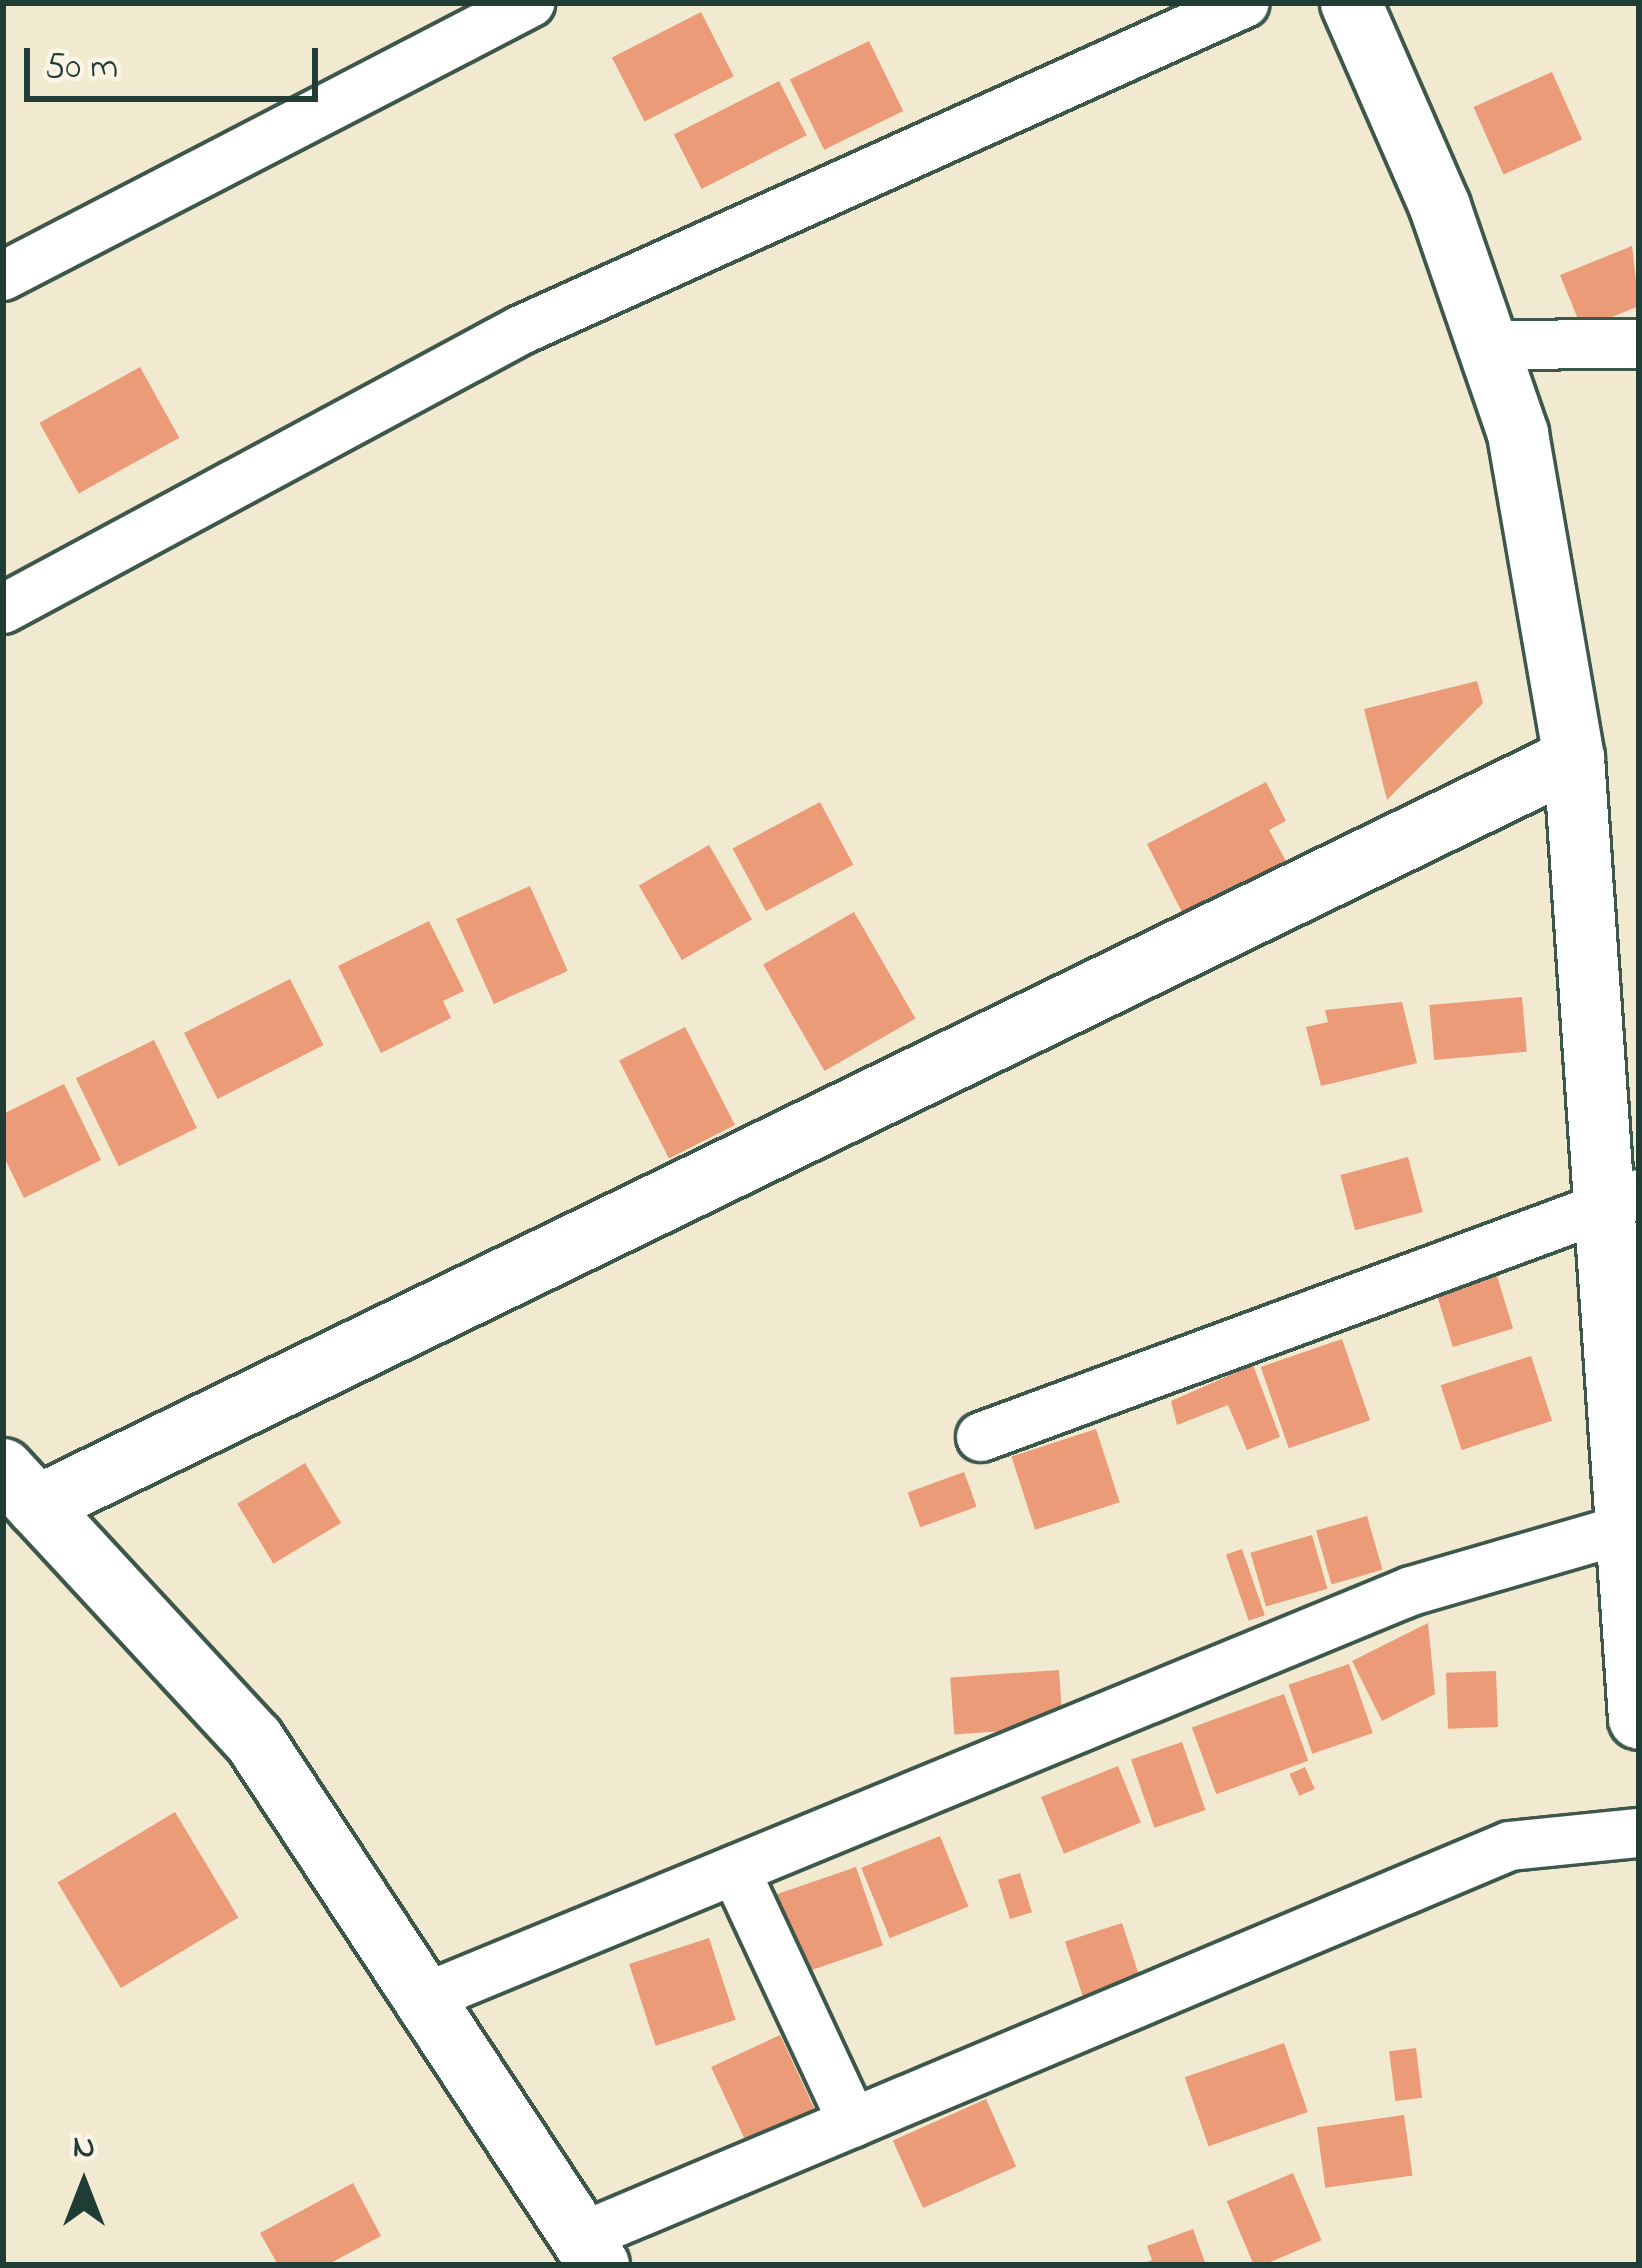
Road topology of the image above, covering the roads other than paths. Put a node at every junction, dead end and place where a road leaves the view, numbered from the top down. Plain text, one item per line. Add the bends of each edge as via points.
1 (530, 3) edge
2 (1245, 3) edge
3 (1351, 3) edge
4 (3, 276) edge
5 (1639, 344) edge
6 (1488, 345) junction
7 (3, 609) edge
8 (1574, 758) junction
9 (1623, 1200) edge
10 (981, 1437) dead end
11 (20, 1487) edge
12 (1628, 1528) junction
13 (1639, 1719) edge
14 (1639, 1833) edge
15 (735, 1870) junction
16 (424, 1998) junction
17 (853, 2122) junction
18 (590, 2251) edge

1 - 4 street
2 - 7 street via 521,330
3 - 6 street
5 - 6 street
6 - 8 street via 1518,434
8 - 9 street
8 - 11 street
9 - 10 street
9 - 12 street
11 - 16 street via 254,1741
12 - 13 street
12 - 15 street via 1411,1591
14 - 17 street via 1510,1846
15 - 16 street
15 - 17 street
16 - 18 street
17 - 18 street

